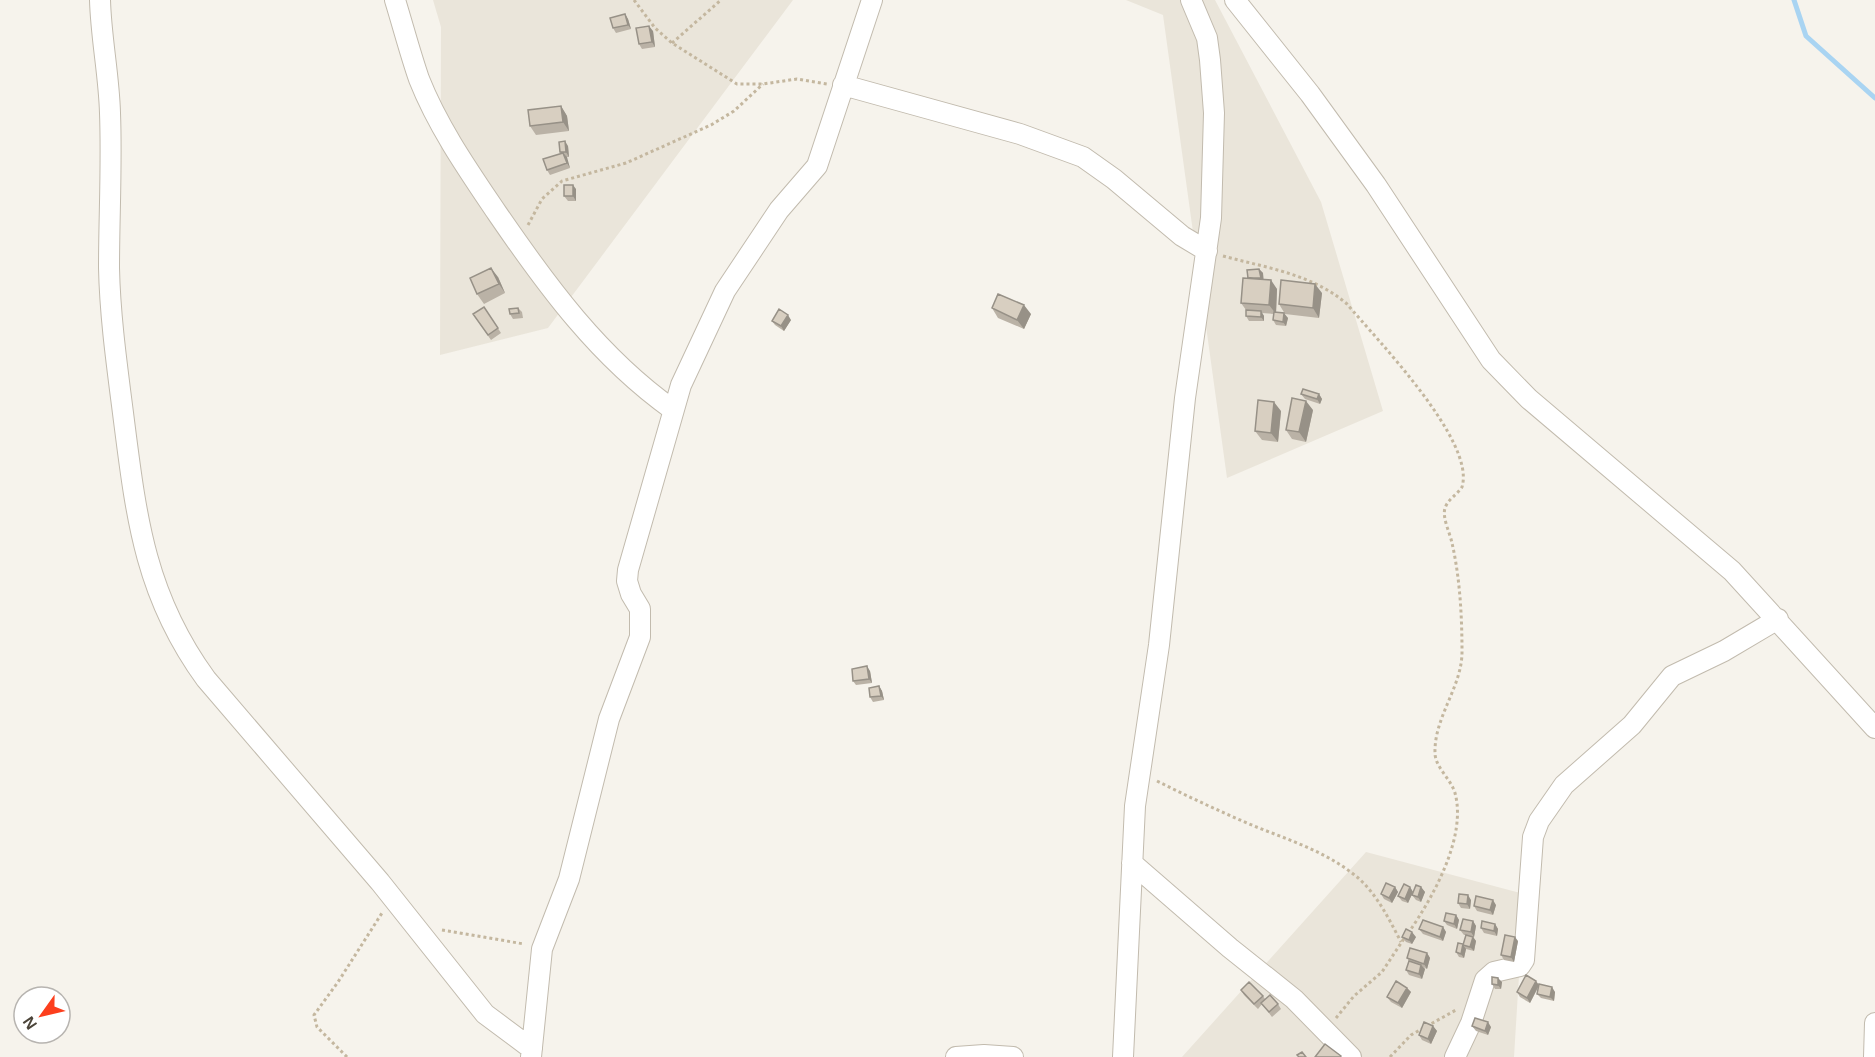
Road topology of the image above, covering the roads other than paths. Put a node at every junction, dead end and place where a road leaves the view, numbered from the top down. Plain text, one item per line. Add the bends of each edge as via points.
1 (100, 0) edge
2 (396, 0) edge
3 (872, 0) edge
4 (1191, 0) edge
5 (1235, 0) edge
6 (843, 86) junction
7 (1207, 251) junction
8 (672, 409) junction
9 (1778, 619) junction
10 (1875, 728) edge
11 (1132, 863) junction
12 (1875, 1023) edge
13 (531, 1053) edge
14 (956, 1057) edge
15 (1013, 1057) edge
16 (1123, 1057) edge
17 (1351, 1057) edge
18 (1455, 1057) edge
19 (1874, 1057) edge

1 - 13 street via 110,113 109,272 119,380 135,504 155,587 172,627 206,679 485,1014
2 - 8 street via 419,79 439,121 522,250 617,366
3 - 6 street
4 - 7 street via 1207,38 1214,113
5 - 9 street via 1376,185 1491,360 1529,399 1732,571
6 - 7 street via 1020,134 1083,157 1182,236
6 - 8 street via 817,166 779,210 725,291
7 - 11 street via 1185,398 1159,645 1135,806
8 - 13 street via 628,570 627,581 640,609 640,637 609,719 569,879 543,949
9 - 10 street
9 - 18 street via 1724,651 1672,675 1632,725 1564,785 1547,808 1530,854 1524,960 1520,966 1494,972 1485,980
11 - 16 street
11 - 17 street via 1278,985
12 - 19 street
14 - 15 street

